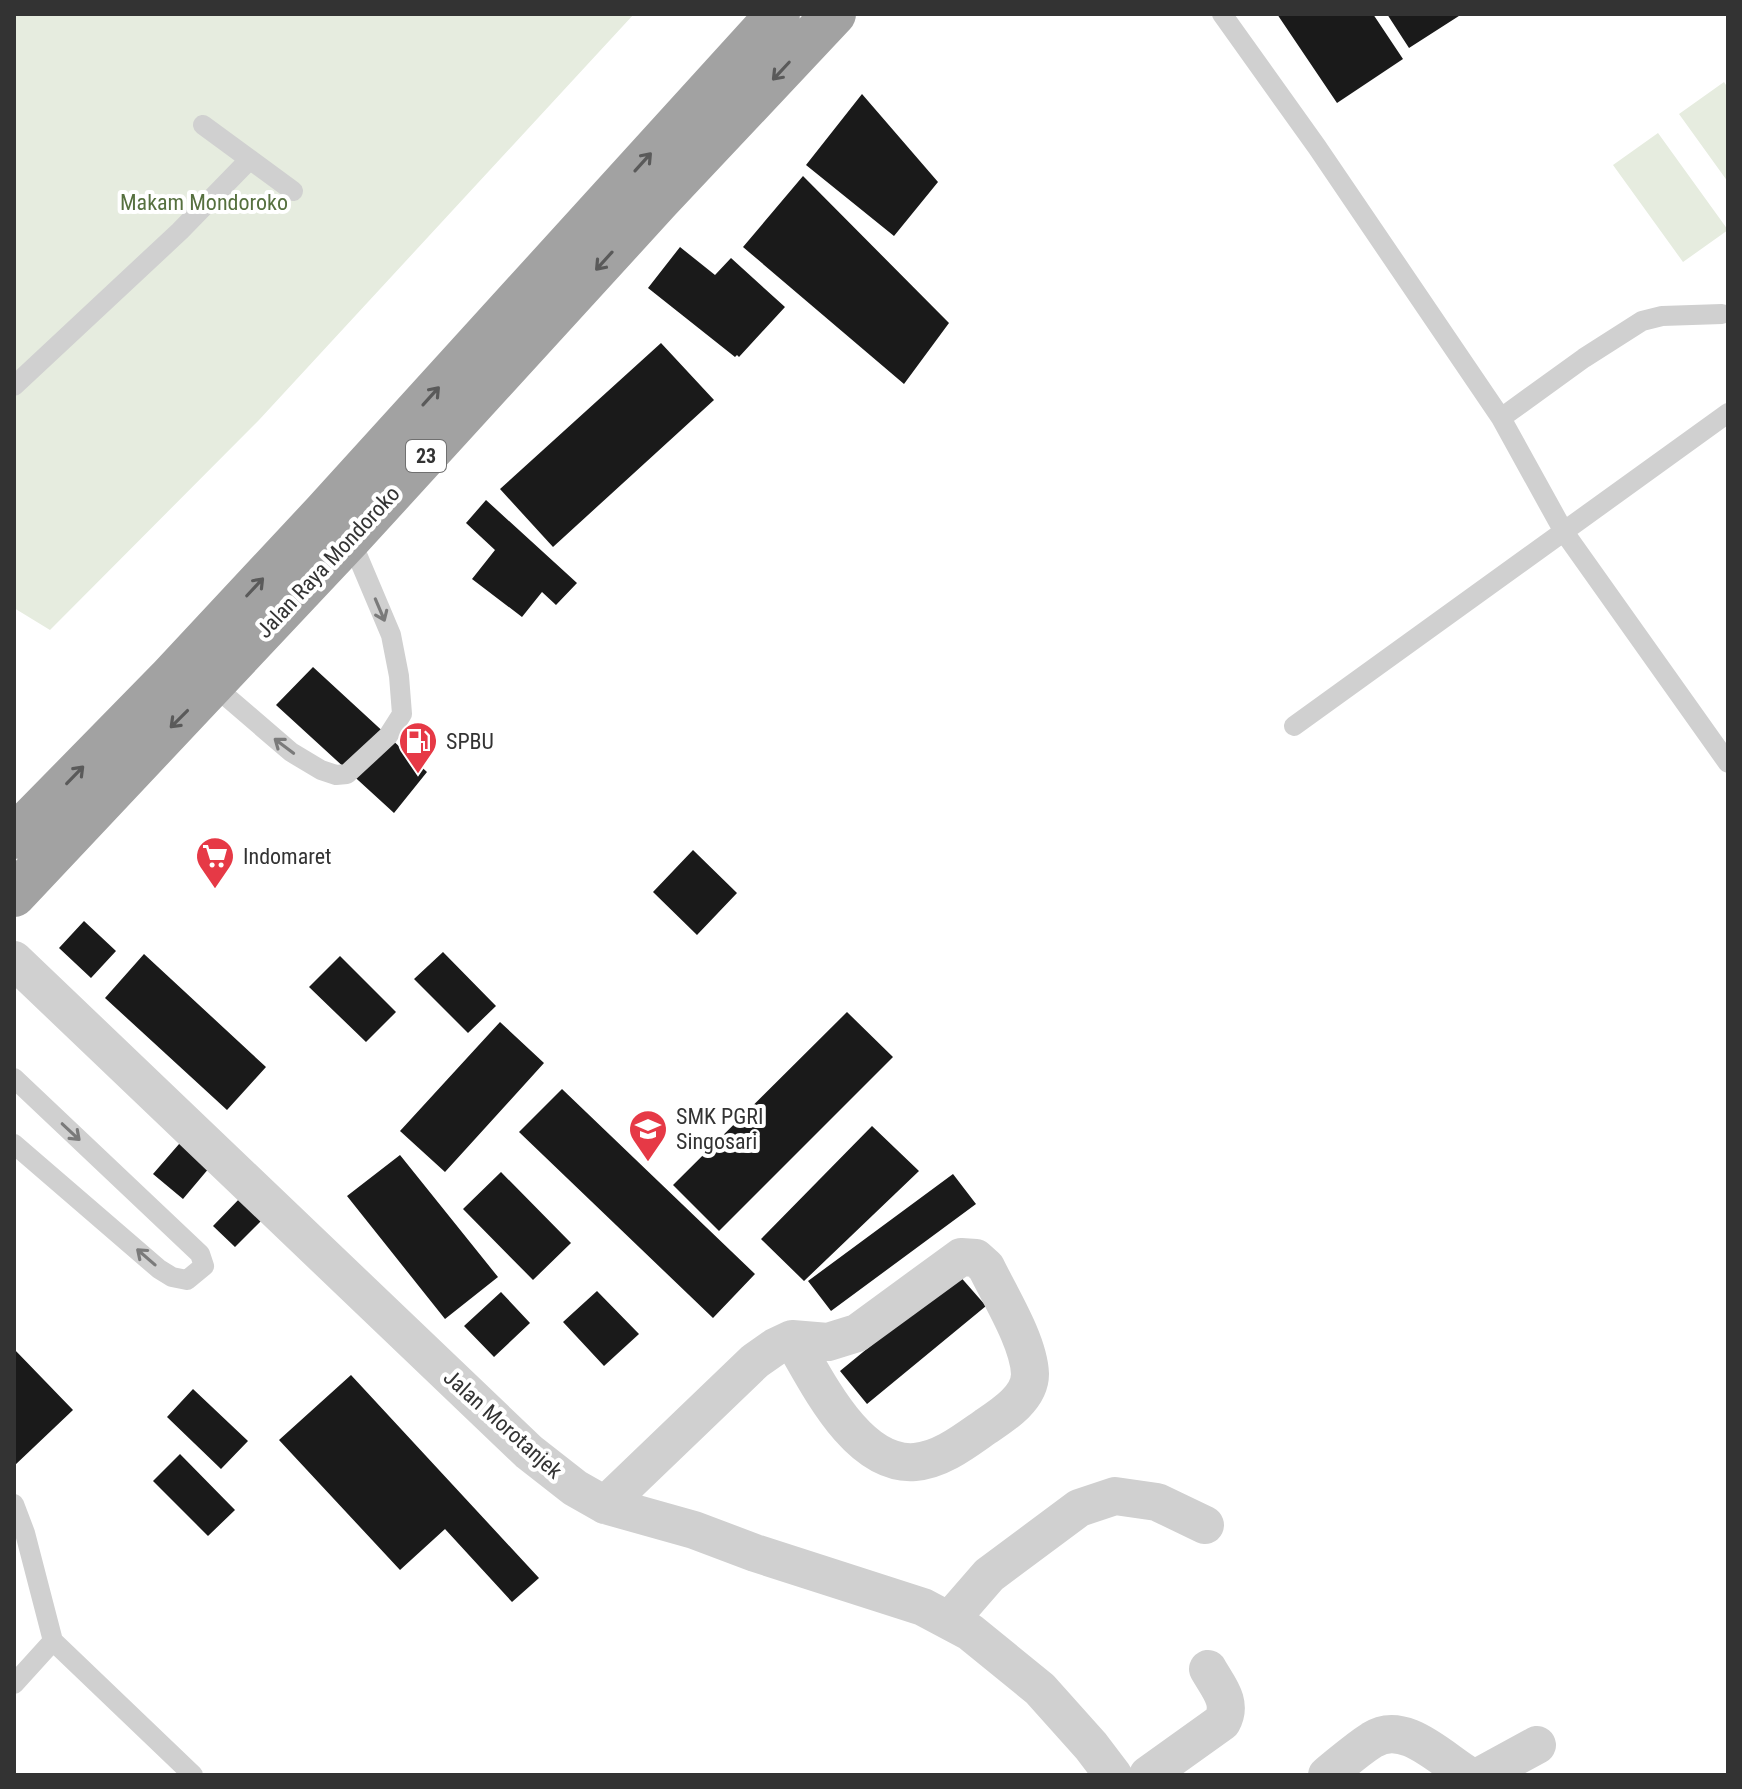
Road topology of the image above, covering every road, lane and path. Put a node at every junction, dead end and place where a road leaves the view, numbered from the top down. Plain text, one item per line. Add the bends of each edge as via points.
1 (778, 14) edge
2 (834, 14) edge
3 (1222, 14) edge
4 (203, 125) dead end
5 (249, 160) junction
6 (293, 191) dead end
7 (1726, 316) edge
8 (14, 386) edge
9 (1728, 413) edge
10 (1501, 418) junction
11 (337, 526) junction
12 (1564, 532) junction
13 (213, 685) junction
14 (1294, 726) dead end
15 (1728, 763) edge
16 (24, 837) edge
17 (14, 895) edge
18 (14, 960) edge
19 (14, 1078) edge
20 (14, 1144) edge
21 (792, 1339) junction
22 (14, 1504) edge
23 (605, 1505) junction
24 (1205, 1525) dead end
25 (949, 1621) junction
26 (53, 1641) junction
27 (1208, 1669) dead end
28 (14, 1684) edge
29 (1537, 1745) dead end
30 (193, 1775) edge
31 (1113, 1775) edge
32 (1148, 1775) edge
33 (1327, 1775) edge
34 (1468, 1775) edge
35 (1482, 1775) edge

11 -> 1 highway, Jalan Raya Mondoroko / 23
2 -> 11 highway, Jalan Raya Mondoroko / 23
3 - 10 lane
4 - 5 lane
5 - 6 lane
5 - 8 lane
7 - 10 lane via 1642,321
9 - 12 lane
10 - 12 lane
11 - 13 highway, Jalan Raya Mondoroko / 23
11 -> 13 lane via 391,635 402,714 388,736 347,774 336,775 291,752
16 -> 11 highway, Jalan Raya Mondoroko / 23 via 169,679
12 - 14 lane
12 - 15 lane
13 -> 16 highway, Jalan Raya Mondoroko / 23 via 138,760
16 - 17 highway, Jalan Raya Mondoroko / 23
18 - 23 street, Jalan Morotanjek via 529,1452
19 -> 20 lane via 200,1254 204,1266 187,1280 159,1269
21 - 21 street via 849,1429 880,1455 899,1462 918,1462 951,1450 1000,1417 1030,1382 1023,1344 986,1267 970,1256 946,1266 857,1333 828,1342
21 - 23 street via 755,1361
22 - 26 lane
23 - 25 street, Jalan Morotanjek via 923,1607
24 - 25 street via 1157,1502 1115,1496 1079,1508 989,1575
25 - 31 street, Jalan Morotanjek via 1040,1689
26 - 28 lane
26 - 30 lane
27 - 32 street via 1227,1703 1227,1714
29 - 35 street
33 - 34 street via 1374,1738 1390,1733 1406,1735

